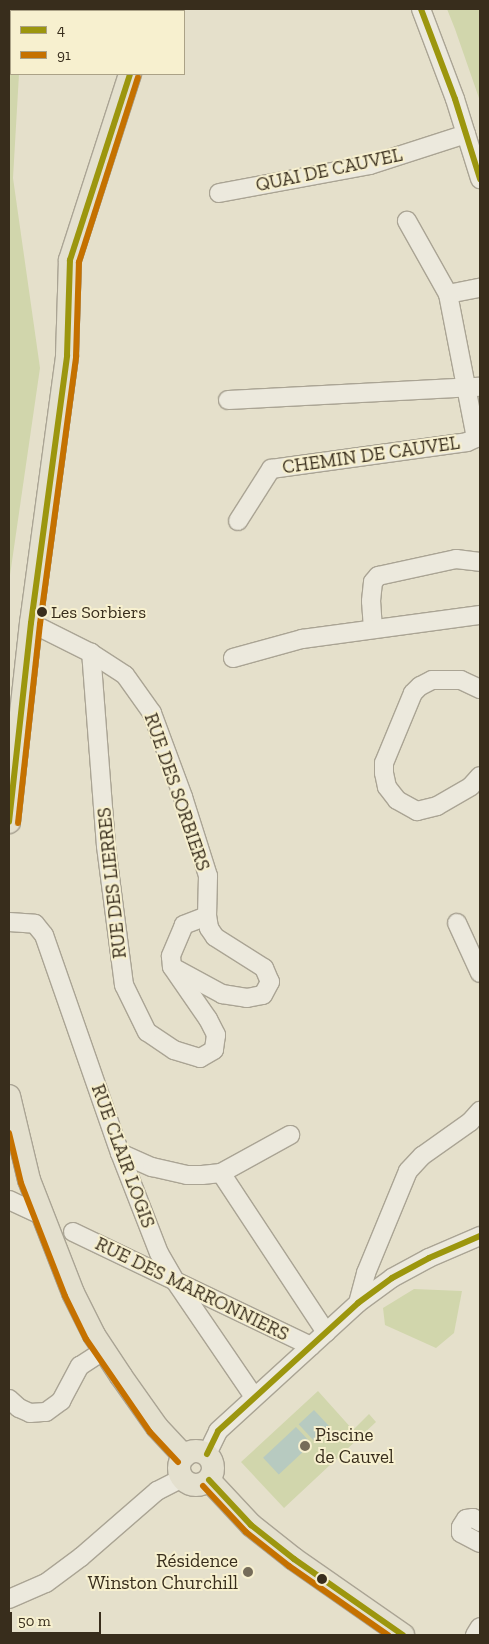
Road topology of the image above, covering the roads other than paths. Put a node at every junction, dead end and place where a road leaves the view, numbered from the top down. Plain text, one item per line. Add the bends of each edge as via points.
1 (421, 9) edge
2 (130, 75) edge
3 (466, 134) junction
4 (480, 179) edge
5 (219, 193) dead end
6 (407, 221) dead end
7 (480, 288) edge
8 (448, 294) junction
9 (473, 388) edge
10 (228, 400) dead end
11 (238, 521) dead end
12 (480, 562) edge
13 (480, 615) edge
14 (32, 623) junction
15 (373, 629) junction
16 (91, 653) junction
17 (233, 658) dead end
18 (480, 689) edge
19 (480, 776) edge
20 (9, 822) edge
21 (207, 916) junction
22 (9, 922) edge
23 (457, 923) dead end
24 (172, 967) junction
25 (480, 973) edge
26 (9, 1096) edge
27 (480, 1111) edge
28 (290, 1135) dead end
29 (120, 1152) junction
30 (220, 1172) junction
31 (9, 1200) edge
32 (41, 1215) junction
33 (72, 1232) dead end
34 (480, 1236) edge
35 (175, 1281) junction
36 (358, 1304) junction
37 (326, 1332) junction
38 (311, 1346) junction
39 (104, 1351) junction
40 (254, 1397) junction
41 (9, 1399) edge
42 (207, 1454) junction
43 (184, 1456) junction
44 (182, 1478) junction
45 (209, 1480) junction
46 (480, 1522) edge
47 (480, 1543) edge
48 (9, 1599) edge
49 (480, 1627) edge
50 (403, 1635) edge
51 (475, 1635) edge

1 - 3 street
2 - 14 main road via 70,260 67,355
3 - 4 street
3 - 5 street, QUAI DE CAUVEL via 370,165
6 - 8 street, CHEMIN DE CAUVEL
7 - 8 street
8 - 9 street, CHEMIN DE CAUVEL
9 - 10 street
9 - 11 street, CHEMIN DE CAUVEL via 476,438 467,442 270,469
12 - 15 street via 456,559 378,576 373,582 372,592
13 - 15 street
14 - 16 street, RUE DES SORBIERS
14 - 20 main road
15 - 17 street via 302,639
16 - 21 street, RUE DES SORBIERS via 125,675 152,713 208,876
16 - 24 street, RUE DES LIERRES via 106,846 124,985 147,1032 174,1050 200,1058 214,1050 216,1036
18 - 19 street via 461,680 432,680 420,686 413,693 384,763 387,787 397,800 417,811 437,806 471,786
21 - 24 street via 184,925 174,944
21 - 24 street via 215,937 264,968 270,982 263,994 247,998 222,994
22 - 29 street, RUE CLAIR LOGIS via 35,924 44,935
23 - 25 street
26 - 32 main road via 19,1145
27 - 36 street via 470,1122 422,1156 408,1171 366,1273
28 - 30 street
29 - 30 street via 152,1167 187,1175
29 - 35 street, RUE CLAIR LOGIS via 159,1253
30 - 37 street
31 - 32 street
32 - 39 main road via 72,1293
33 - 35 street, RUE DES MARRONNIERS
34 - 36 street via 392,1278
35 - 38 street, RUE DES MARRONNIERS
35 - 40 street, RUE CLAIR LOGIS
36 - 37 street
37 - 38 street
38 - 40 street
39 - 41 street via 80,1366 61,1401 46,1412 30,1413
39 - 43 main road via 158,1427
40 - 42 street via 218,1431
42 - 43 main road via 192,1451
42 - 45 main road via 214,1466
43 - 44 main road via 179,1469
44 - 45 main road via 195,1485
44 - 48 street via 157,1491 46,1583
45 - 50 main road via 251,1525
46 - 47 street via 466,1518 461,1527 462,1533
49 - 51 street

